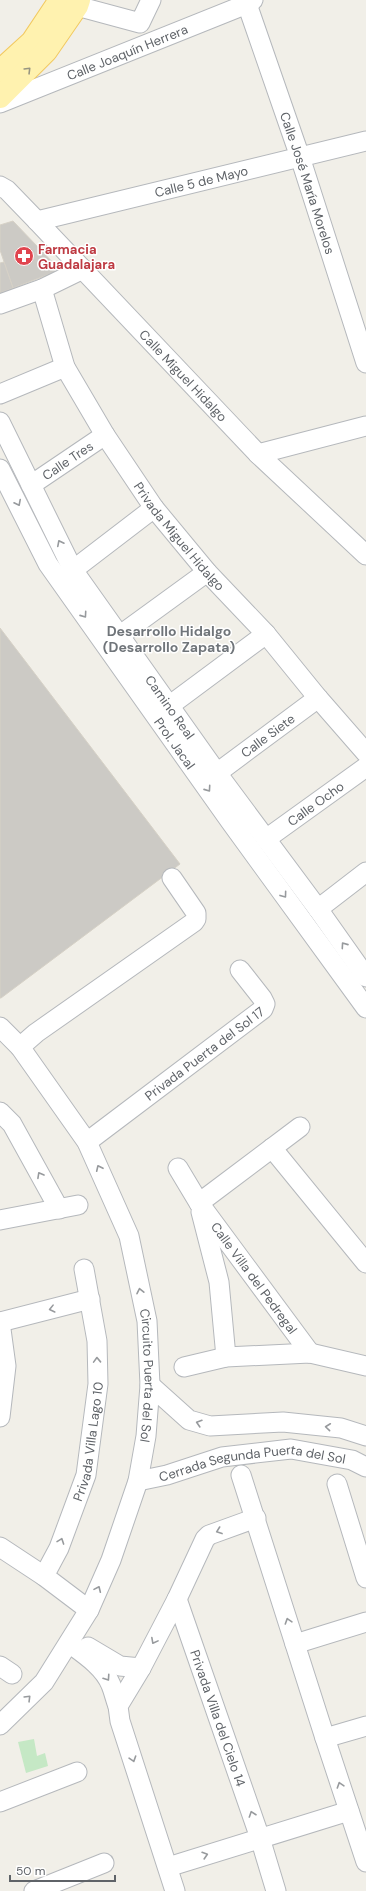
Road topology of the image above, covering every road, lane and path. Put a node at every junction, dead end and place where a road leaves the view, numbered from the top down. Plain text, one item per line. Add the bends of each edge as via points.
1 (151, 0) edge
2 (72, 2) edge
3 (250, 2) edge
4 (0, 71) edge
5 (0, 97) edge
6 (0, 103) edge
7 (366, 141) edge
8 (300, 157) junction
9 (2, 189) edge
10 (37, 221) junction
11 (83, 269) junction
12 (42, 289) junction
13 (0, 304) edge
14 (366, 363) edge
15 (65, 367) junction
16 (0, 394) edge
17 (0, 422) edge
18 (366, 426) edge
19 (105, 435) junction
20 (258, 454) junction
21 (0, 469) edge
22 (31, 485) junction
23 (154, 508) junction
24 (366, 555) edge
25 (73, 570) junction
26 (207, 572) junction
27 (266, 634) junction
28 (119, 636) junction
29 (318, 698) junction
30 (169, 706) junction
31 (366, 753) edge
32 (366, 768) edge
33 (217, 773) junction
34 (266, 839) junction
35 (366, 872) edge
36 (172, 878) dead end
37 (318, 909) junction
38 (240, 970) dead end
39 (366, 976) edge
40 (366, 1008) edge
41 (0, 1027) edge
42 (20, 1047) junction
43 (4, 1121) edge
44 (300, 1127) dead end
45 (87, 1142) junction
46 (272, 1148) junction
47 (178, 1168) dead end
48 (199, 1203) junction
49 (78, 1204) dead end
50 (59, 1209) junction
51 (0, 1220) edge
52 (366, 1263) edge
53 (84, 1269) dead end
54 (90, 1299) junction
55 (0, 1322) edge
56 (310, 1353) junction
57 (226, 1357) junction
58 (366, 1366) edge
59 (184, 1367) dead end
60 (150, 1385) junction
61 (0, 1417) edge
62 (366, 1436) edge
63 (366, 1467) edge
64 (241, 1475) dead end
65 (138, 1481) junction
66 (337, 1484) dead end
67 (256, 1518) junction
68 (0, 1547) edge
69 (44, 1576) junction
70 (366, 1578) edge
71 (177, 1599) junction
72 (84, 1607) junction
73 (366, 1622) edge
74 (71, 1640) junction
75 (295, 1644) junction
76 (89, 1652) junction
77 (141, 1668) junction
78 (118, 1706) junction
79 (0, 1725) edge
80 (366, 1726) edge
81 (325, 1738) junction
82 (77, 1772) dead end
83 (0, 1802) edge
84 (349, 1811) junction
85 (260, 1838) junction
86 (366, 1862) edge
87 (104, 1863) dead end
88 (168, 1866) junction
89 (34, 1891) edge
90 (175, 1891) edge
91 (276, 1891) edge

1 - 2 street via 140,23
2 - 4 main road
5 -> 2 main road via 46,51
3 - 6 street, Calle Joaquín Herrera
3 - 8 street, Calle José María Morelos
7 - 8 street, Calle 5 de Mayo
8 - 10 street, Calle 5 de Mayo
8 - 14 street, Calle José María Morelos
9 - 10 street, Calle Miguel Hidalgo
10 - 11 street, Calle Miguel Hidalgo
11 - 12 street
11 - 20 street, Calle Miguel Hidalgo
12 - 13 street
12 - 15 street, Privada Miguel Hidalgo
15 - 16 street
15 - 19 street, Privada Miguel Hidalgo
17 - 22 street, Camino Real
18 - 20 street
19 - 22 street, Calle Tres
19 - 23 street, Privada Miguel Hidalgo
20 - 24 street, Calle Miguel Hidalgo
21 -> 40 street, Prol. Jacal via 48,564
25 -> 22 street, Camino Real
23 - 25 street
23 - 26 street, Privada Miguel Hidalgo
25 - 28 street, Camino Real
26 - 27 street, Privada Miguel Hidalgo
26 - 28 street
27 - 29 street, Privada Miguel Hidalgo
27 - 30 street
28 - 30 street, Camino Real
29 - 31 street, Privada Miguel Hidalgo
29 - 33 street, Calle Siete
30 - 33 street, Camino Real
32 - 34 street, Calle Ocho
33 - 34 street, Camino Real
34 - 37 street, Camino Real
35 - 37 street
36 - 42 street via 196,913 194,922 36,1033
39 -> 37 street, Camino Real
38 - 45 street, Privada Puerta del Sol 17 via 262,998 265,1004 263,1009
41 - 42 street, Circuito Puerta del Sol
42 - 45 street, Circuito Puerta del Sol
50 -> 43 street
44 - 46 street
60 -> 45 street, Circuito Puerta del Sol via 147,1321 129,1236
46 - 48 street
46 - 52 street
47 - 48 street, Calle Villa del Pedregal
48 - 56 street, Calle Villa del Pedregal
48 - 57 street, Calle Villa del Pedregal via 219,1282
49 - 50 street
50 - 51 street
53 - 54 street, Privada Villa Lago 10
54 -> 55 street
69 -> 54 street, Privada Villa Lago 10 via 59,1548 86,1475 98,1384 97,1341
55 - 61 street via 6,1366
56 - 57 street, Calle Villa del Pedregal
56 - 58 street, Calle Villa del Pedregal
57 - 59 street, Calle Villa del Pedregal
62 -> 60 street via 341,1428 283,1422 210,1426 189,1420
60 - 65 street, Circuito Puerta del Sol via 146,1436
63 - 65 street, Cerrada Segunda Puerta del Sol via 352,1460 291,1449 222,1457
64 - 67 street
72 -> 65 street, Circuito Puerta del Sol via 111,1560
66 - 70 street
67 -> 71 street via 209,1535 205,1539
75 -> 67 street
68 - 69 street
69 - 72 street
71 -> 77 street
85 -> 71 street, Privada Villa del Cielo 14
72 - 74 street, Circuito Puerta del Sol
73 - 75 street
74 - 76 street
79 -> 74 street, Circuito Puerta del Sol via 44,1682
75 - 81 street
76 - 77 street via 120,1666
76 -> 78 street via 111,1684
77 - 78 street
78 -> 88 street via 120,1721
80 - 81 street
84 -> 81 street
82 - 83 street
84 - 85 street
84 - 86 street
88 -> 85 street
85 - 91 street, Privada Villa del Cielo 14
87 - 89 street
88 - 90 street

